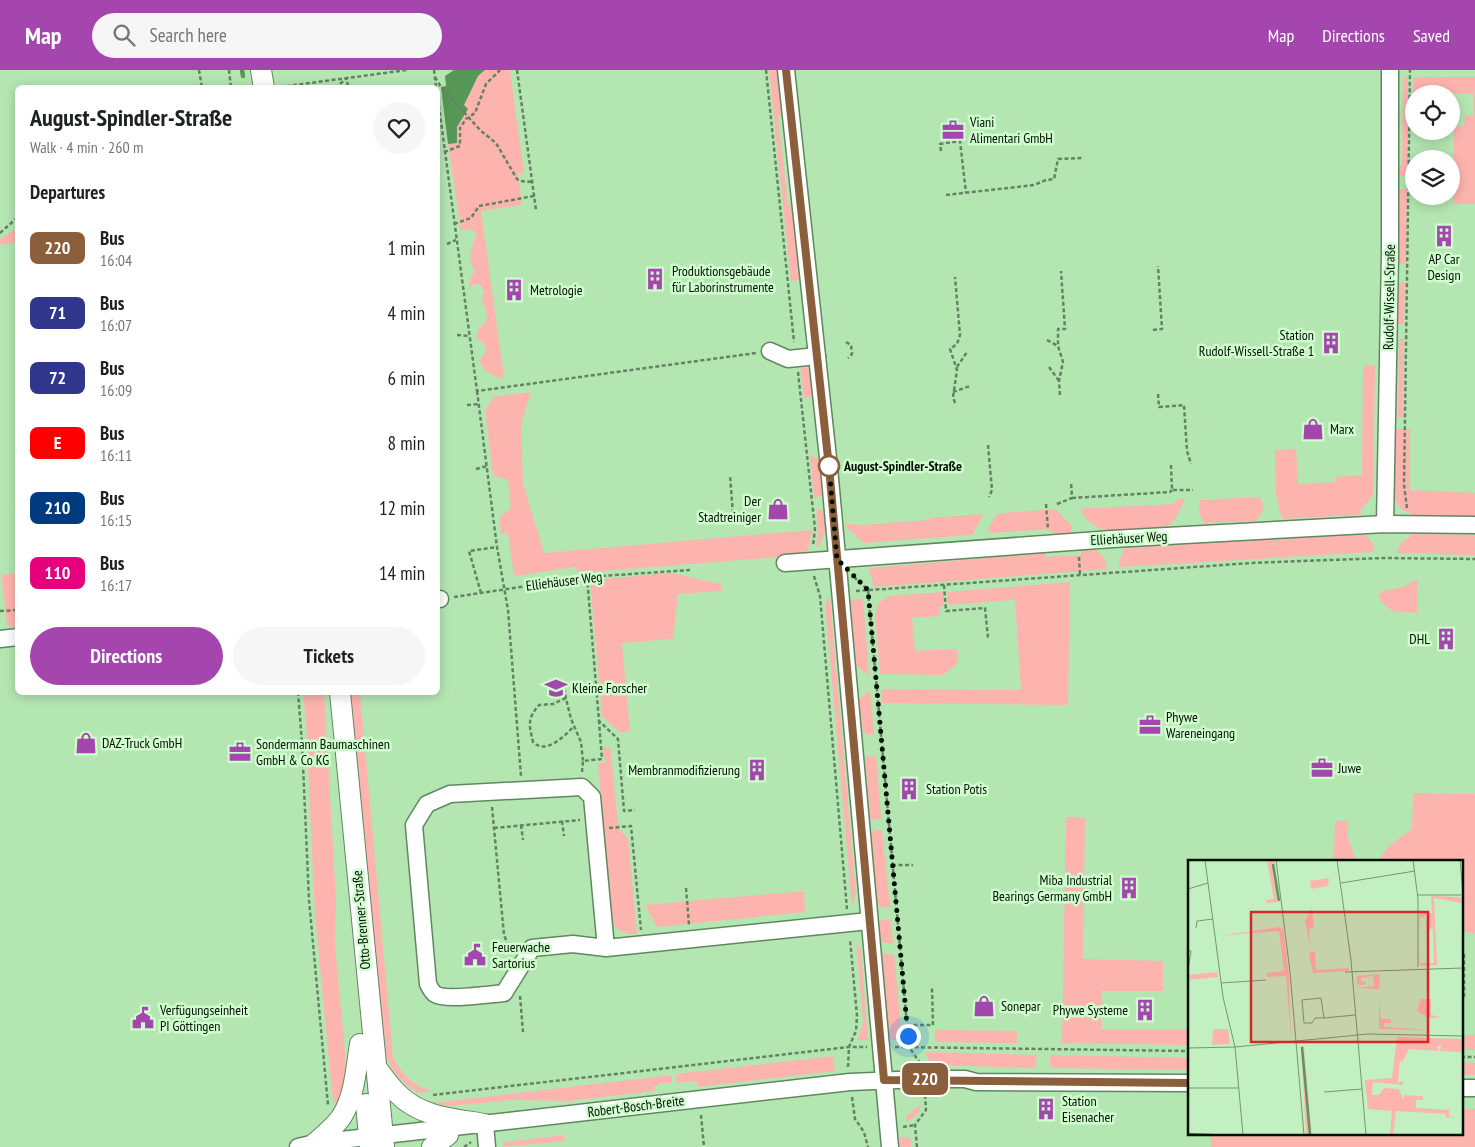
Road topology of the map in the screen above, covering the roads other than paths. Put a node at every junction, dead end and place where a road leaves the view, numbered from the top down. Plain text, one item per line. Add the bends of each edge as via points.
1 (261, 70) edge
2 (786, 70) edge
3 (1390, 70) edge
4 (264, 85) edge
5 (770, 351) road end
6 (817, 356) junction
7 (1385, 524) junction
8 (1475, 525) edge
9 (837, 559) junction
10 (784, 563) dead end
11 (15, 637) edge
12 (0, 638) edge
13 (331, 695) edge
14 (340, 695) edge
15 (869, 921) junction
16 (606, 948) junction
17 (360, 1044) junction
18 (375, 1065) junction
19 (884, 1083) junction
20 (1188, 1083) edge
21 (1462, 1088) edge
22 (1475, 1088) edge
23 (486, 1134) edge
24 (440, 1141) edge
25 (376, 1142) edge
26 (306, 1145) edge
27 (345, 1147) edge
28 (890, 1147) edge

1 - 4 main road
2 - 6 street
3 - 7 street, Rudolf-Wissell-Straße
5 - 6 street via 788,359
6 - 9 street
7 - 8 street, Elliehäuser Weg
7 - 9 street, Elliehäuser Weg
9 - 10 street, Elliehäuser Weg
9 - 15 street
11 - 12 street
13 - 17 main road, Otto-Brenner-Straße
14 - 18 main road, Otto-Brenner-Straße
15 - 16 street
15 - 19 street
16 - 16 street via 592,796 582,787 450,794 427,804 414,825 428,984 434,994 442,997 504,993 532,948 573,944
17 - 25 main road, Otto-Brenner-Straße
17 - 26 main road via 352,1094 342,1117
18 - 23 main road via 408,1103
18 - 25 main road, Otto-Brenner-Straße
19 - 20 street, Robert-Bosch-Breite
19 - 23 street, Robert-Bosch-Breite
19 - 23 street, Robert-Bosch-Breite via 850,1082
19 - 28 street
21 - 22 street
23 - 24 street, Robert-Bosch-Breite
23 - 25 street, Robert-Bosch-Breite
24 - 25 street, Robert-Bosch-Breite
25 - 26 street, Robert-Bosch-Breite
25 - 27 street, Robert-Bosch-Breite

